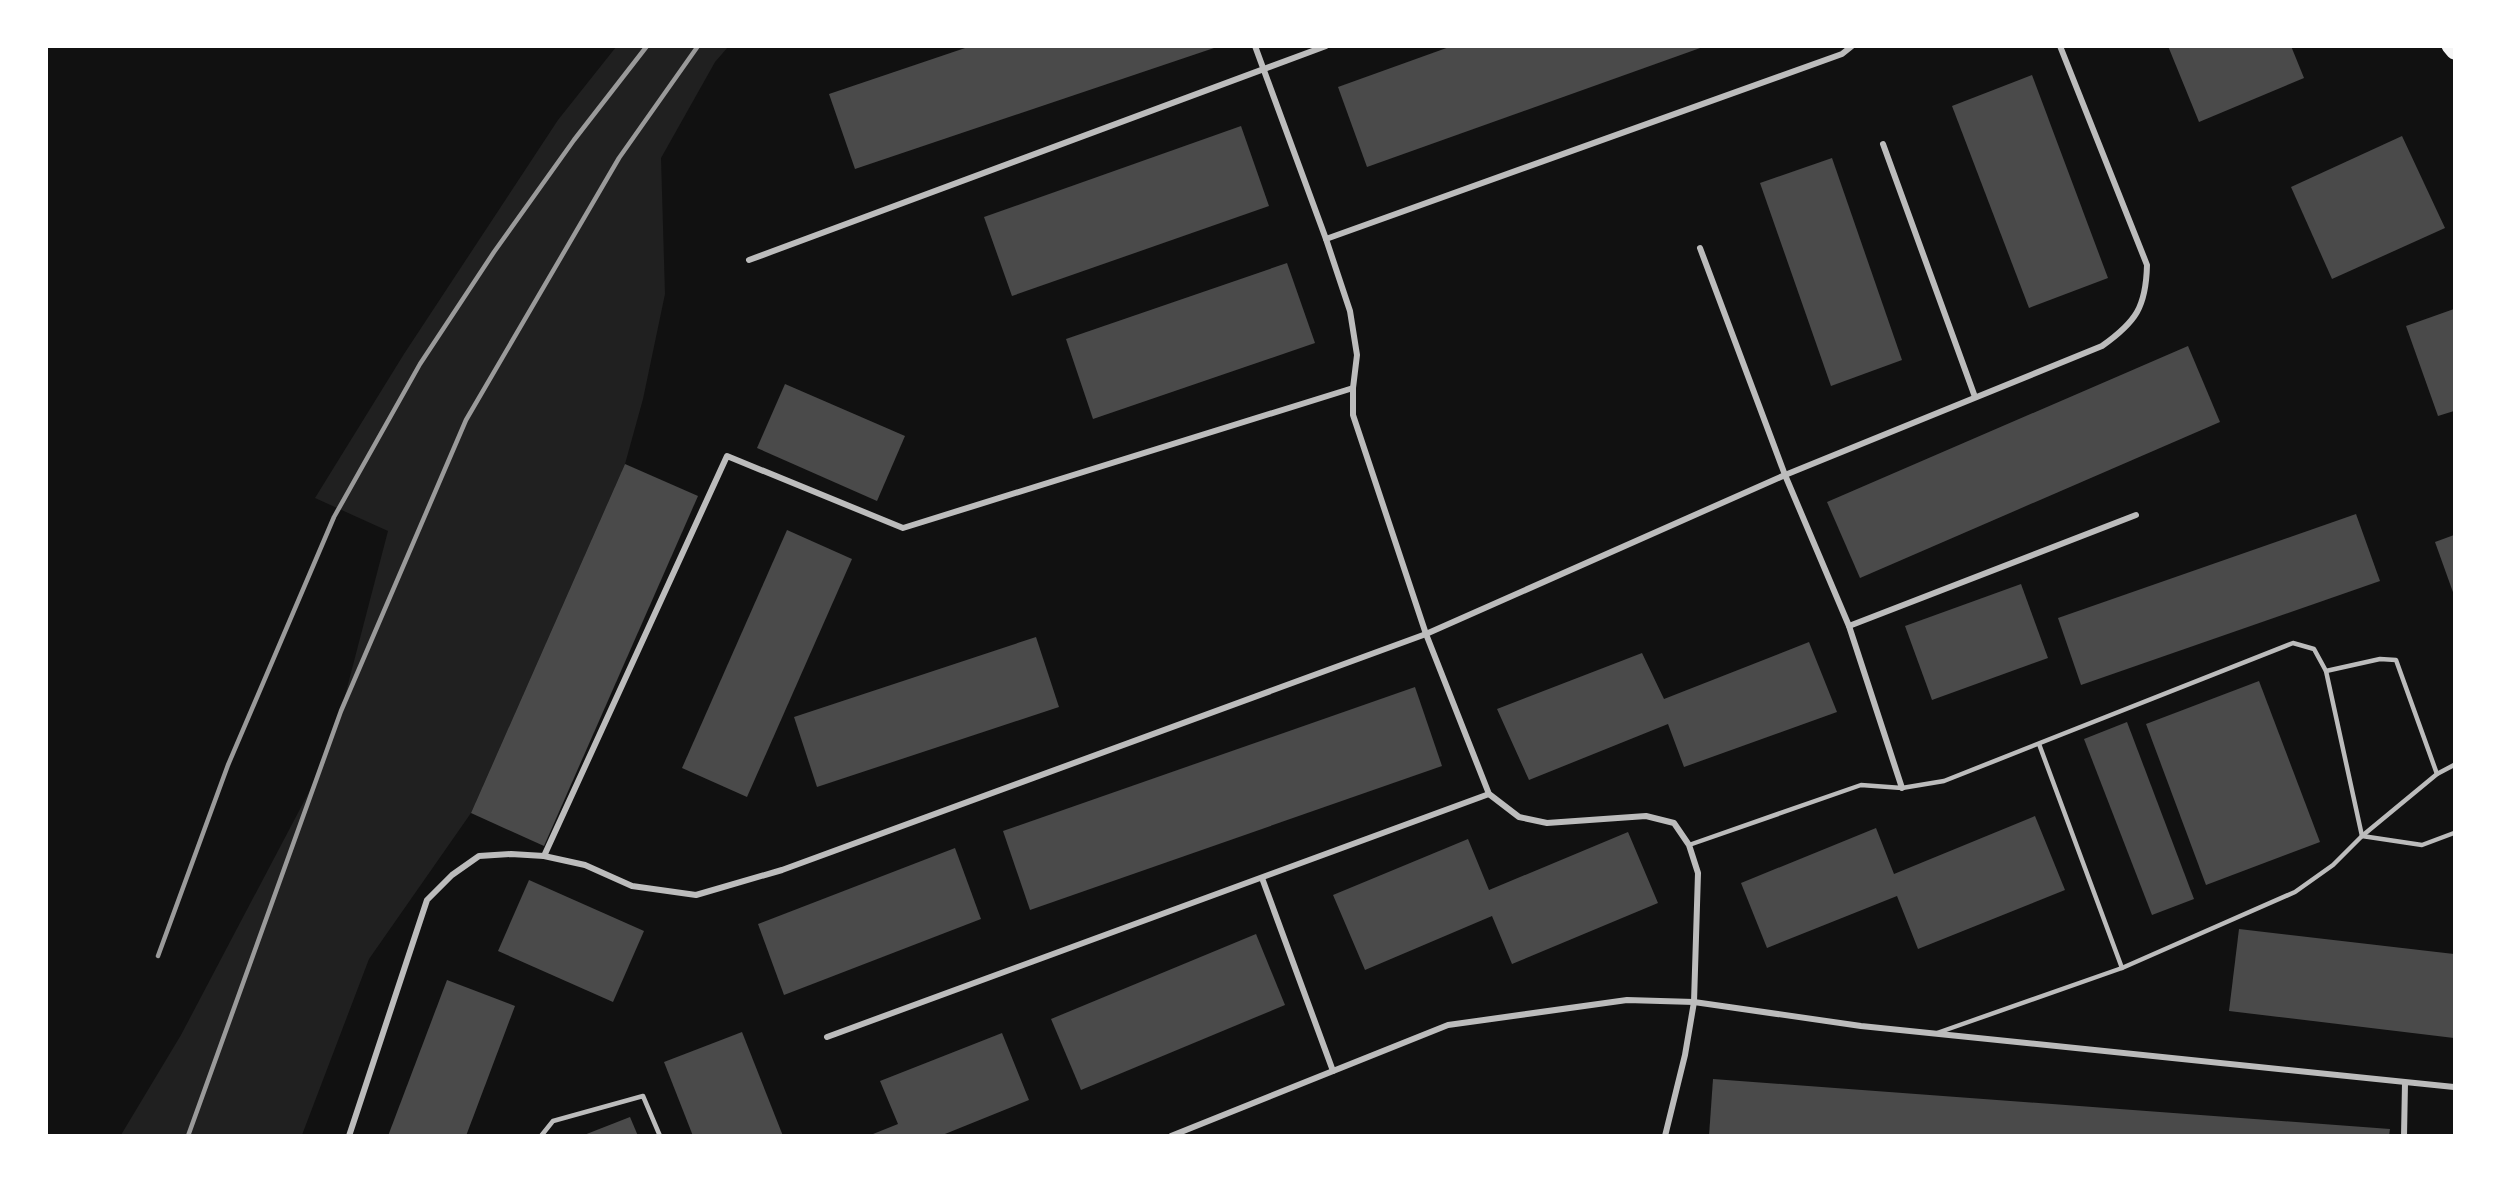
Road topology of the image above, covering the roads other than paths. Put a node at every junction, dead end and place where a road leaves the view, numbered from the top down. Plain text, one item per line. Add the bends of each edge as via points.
1 (1255, 46) edge
2 (1326, 46) edge
3 (1852, 46) edge
4 (2060, 46) edge
5 (2450, 46) edge
6 (2454, 52) edge
7 (1264, 68) junction
8 (1883, 144) dead end
9 (1326, 239) junction
10 (1700, 248) dead end
11 (748, 260) dead end
12 (1353, 388) junction
13 (1975, 397) junction
14 (1785, 475) junction
15 (2136, 515) dead end
16 (1849, 626) junction
17 (1426, 634) junction
18 (2326, 671) junction
19 (2039, 744) junction
20 (2454, 765) edge
21 (2436, 774) junction
22 (1902, 788) junction
23 (1489, 794) junction
24 (2454, 833) edge
25 (2362, 836) junction
26 (1689, 845) junction
27 (544, 856) junction
28 (1262, 878) junction
29 (2122, 968) junction
30 (1694, 1002) junction
31 (1935, 1034) junction
32 (827, 1037) dead end
33 (1333, 1071) junction
34 (2405, 1083) junction
35 (2454, 1087) edge
36 (349, 1136) edge
37 (541, 1136) edge
38 (660, 1136) edge
39 (1171, 1136) edge
40 (1665, 1136) edge
41 (2404, 1136) edge

1 - 7 street
2 - 7 street
3 - 9 street via 1842,54
4 - 13 street via 2147,265 2146,292 2123,331 2102,346
5 - 6 main road
7 - 9 street
7 - 11 street
8 - 13 street
9 - 12 street via 1350,311 1357,355
10 - 14 street
12 - 17 street via 1353,416
12 - 27 street via 903,528 727,456
13 - 14 street
14 - 16 street
14 - 17 street
15 - 16 street
16 - 22 street
17 - 23 street
17 - 27 street via 804,862 696,895 632,886 585,865
18 - 19 lane via 2314,650 2293,643
18 - 21 lane via 2380,659 2396,660
18 - 25 lane
19 - 22 lane via 1944,781
19 - 29 lane
20 - 21 lane
21 - 25 lane
22 - 26 lane via 1861,785
23 - 26 street via 1519,817 1547,823 1646,816 1674,823
23 - 28 street
24 - 25 lane via 2422,845
25 - 29 lane via 2333,865 2295,892
26 - 30 street via 1698,873
27 - 36 street via 479,856 427,900
28 - 32 street
28 - 33 street
29 - 31 lane
30 - 31 street
30 - 33 street via 1627,1000 1448,1025
30 - 40 street via 1686,1055
31 - 34 street
33 - 39 street
34 - 35 street
34 - 41 street
37 - 38 lane via 553,1121 643,1096

